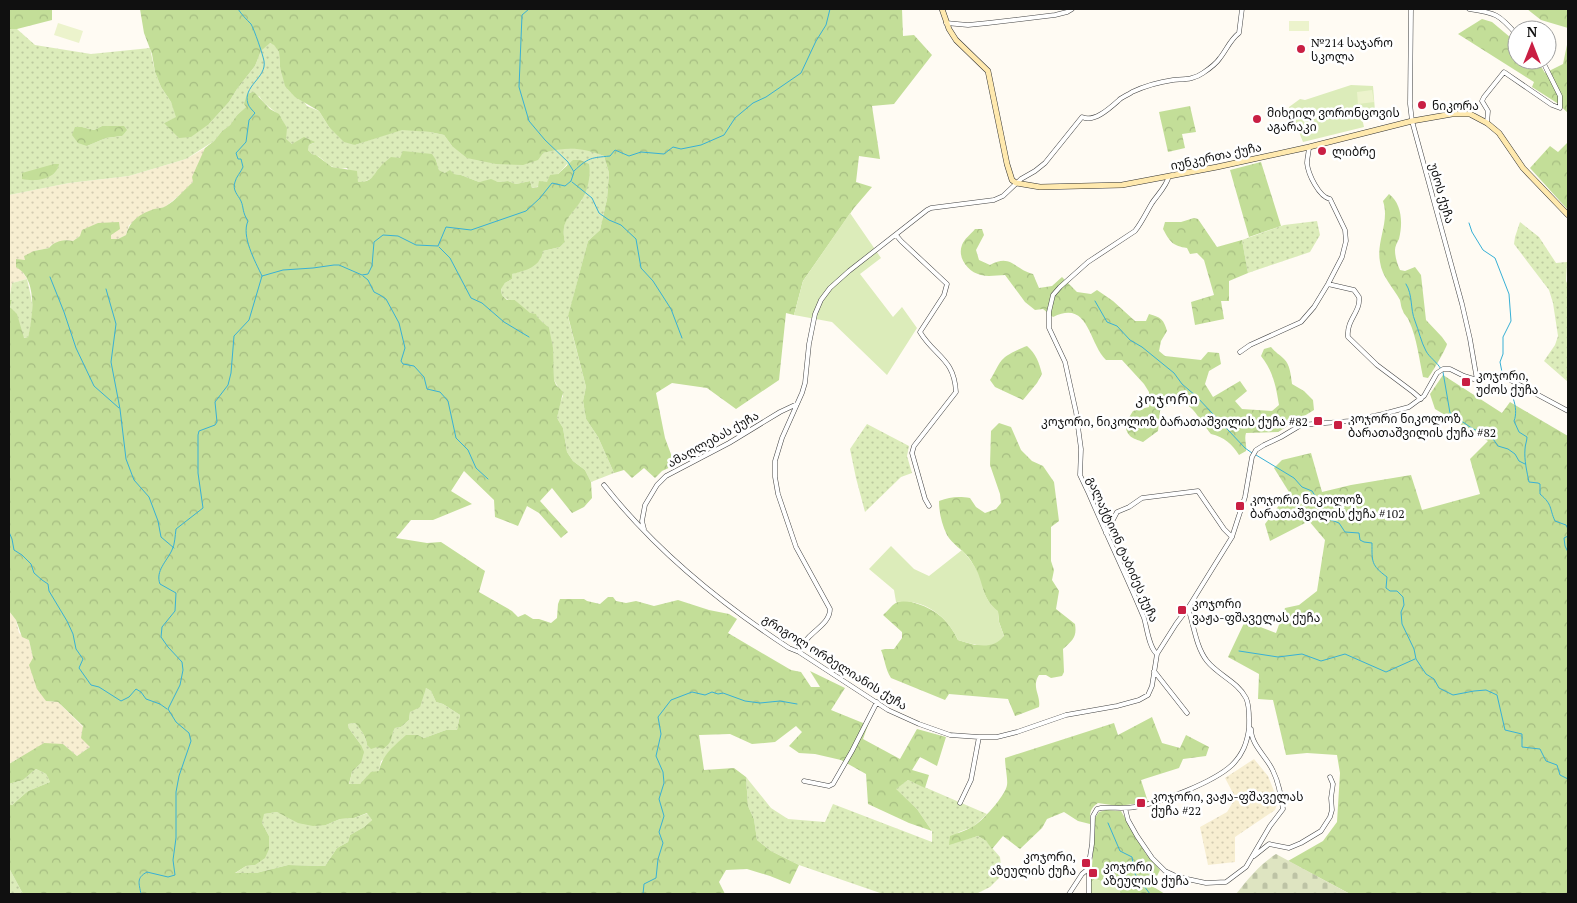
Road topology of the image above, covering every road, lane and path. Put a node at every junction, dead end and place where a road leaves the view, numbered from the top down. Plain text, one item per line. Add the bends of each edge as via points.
1 (942, 9) edge
2 (1072, 9) edge
3 (1242, 9) edge
4 (1411, 9) edge
5 (1469, 9) edge
6 (946, 22) junction
7 (1507, 25) edge
8 (1547, 70) edge
9 (1412, 120) junction
10 (1487, 123) junction
11 (1309, 147) junction
12 (1169, 176) junction
13 (1016, 183) junction
14 (1568, 215) edge
15 (896, 234) junction
16 (1328, 284) junction
17 (1240, 352) dead end
18 (1477, 380) junction
19 (1421, 400) junction
20 (797, 404) junction
21 (1568, 411) edge
22 (604, 485) dead end
23 (929, 506) dead end
24 (644, 530) junction
25 (1106, 533) junction
26 (1232, 538) junction
27 (1188, 608) junction
28 (799, 652) junction
29 (1157, 654) junction
30 (1154, 671) junction
31 (877, 702) junction
32 (1186, 713) dead end
33 (1249, 718) junction
34 (979, 737) junction
35 (1330, 777) dead end
36 (804, 781) dead end
37 (960, 803) dead end
38 (1125, 808) junction
39 (1252, 858) junction
40 (1088, 869) junction
41 (1069, 894) edge
42 (1088, 894) edge

1 - 6 main road
2 - 6 street via 1055,15 981,23 959,25
3 - 13 street via 1239,33 1215,64 1194,78 1145,87 1119,99 1098,116 1091,119 1082,117 1045,163
4 - 9 street, უძოს ქუჩა
5 - 7 street via 1497,15
6 - 13 main road via 956,40 988,71 1007,164
8 - 10 street via 1560,96 1560,108 1504,72 1482,101 1488,111
9 - 10 main road, იუნკერთა ქუჩა via 1470,114
9 - 11 main road, იუნკერთა ქუჩა
9 - 18 street, უძოს ქუჩა via 1462,304
10 - 14 main road, იუნკერთა ქუჩა via 1499,133 1522,168
11 - 12 main road, იუნკერთა ქუჩა
11 - 16 street via 1307,163 1312,176 1320,193 1330,200 1345,230 1342,257
12 - 13 main road, იუნკერთა ქუჩა via 1108,186 1040,187
12 - 25 street, გალაქტიონ ტაბიძეს ქუჩა via 1141,224 1088,262 1060,287 1053,295 1049,312 1049,328 1065,362 1076,412 1081,479
13 - 15 street via 994,200 931,208
15 - 20 street via 849,271 821,300 809,344 805,383
15 - 23 street via 947,284 944,295 920,332 951,368 956,392 914,446 912,454
16 - 17 street via 1301,322
16 - 19 street via 1354,290 1359,297 1358,308 1349,323 1348,337
18 - 19 street via 1446,368 1437,373
18 - 21 street via 1496,374 1508,378
19 - 26 street via 1410,407 1350,421 1301,425 1256,450
20 - 24 street, ამაღლებას ქუჩა via 666,476 646,505 642,521
20 - 28 street via 775,461 775,477 796,547 830,609 829,618 808,637
22 - 24 street, გრიგოლ ორბელიანის ქუჩა
24 - 28 street, გრიგოლ ორბელიანის ქუჩა via 709,591 788,648
25 - 26 street via 1117,512 1142,498 1198,491
25 - 29 street, გალაქტიონ ტაბიძეს ქუჩა
26 - 27 street
27 - 29 street
27 - 33 street via 1200,649 1208,662 1243,694
28 - 31 street, გრიგოლ ორბელიანის ქუჩა
29 - 30 street, გრიგოლ ორბელიანის ქუჩა
30 - 32 street
30 - 34 street, გრიგოლ ორბელიანის ქუჩა via 1148,695 1139,700 1066,715 997,737
31 - 34 street, გრიგოლ ორბელიანის ქუჩა via 926,727 950,735
31 - 36 street via 833,784
33 - 38 street via 1243,751 1224,771 1165,799
33 - 39 street via 1252,739 1273,770 1283,810
34 - 37 street via 971,780
35 - 39 street via 1333,784 1332,810 1320,831 1289,848 1269,844
38 - 39 street via 1128,820 1152,858 1165,871 1178,877 1206,883 1226,882 1246,867
38 - 40 street via 1101,808 1095,812
40 - 41 street
40 - 42 street

